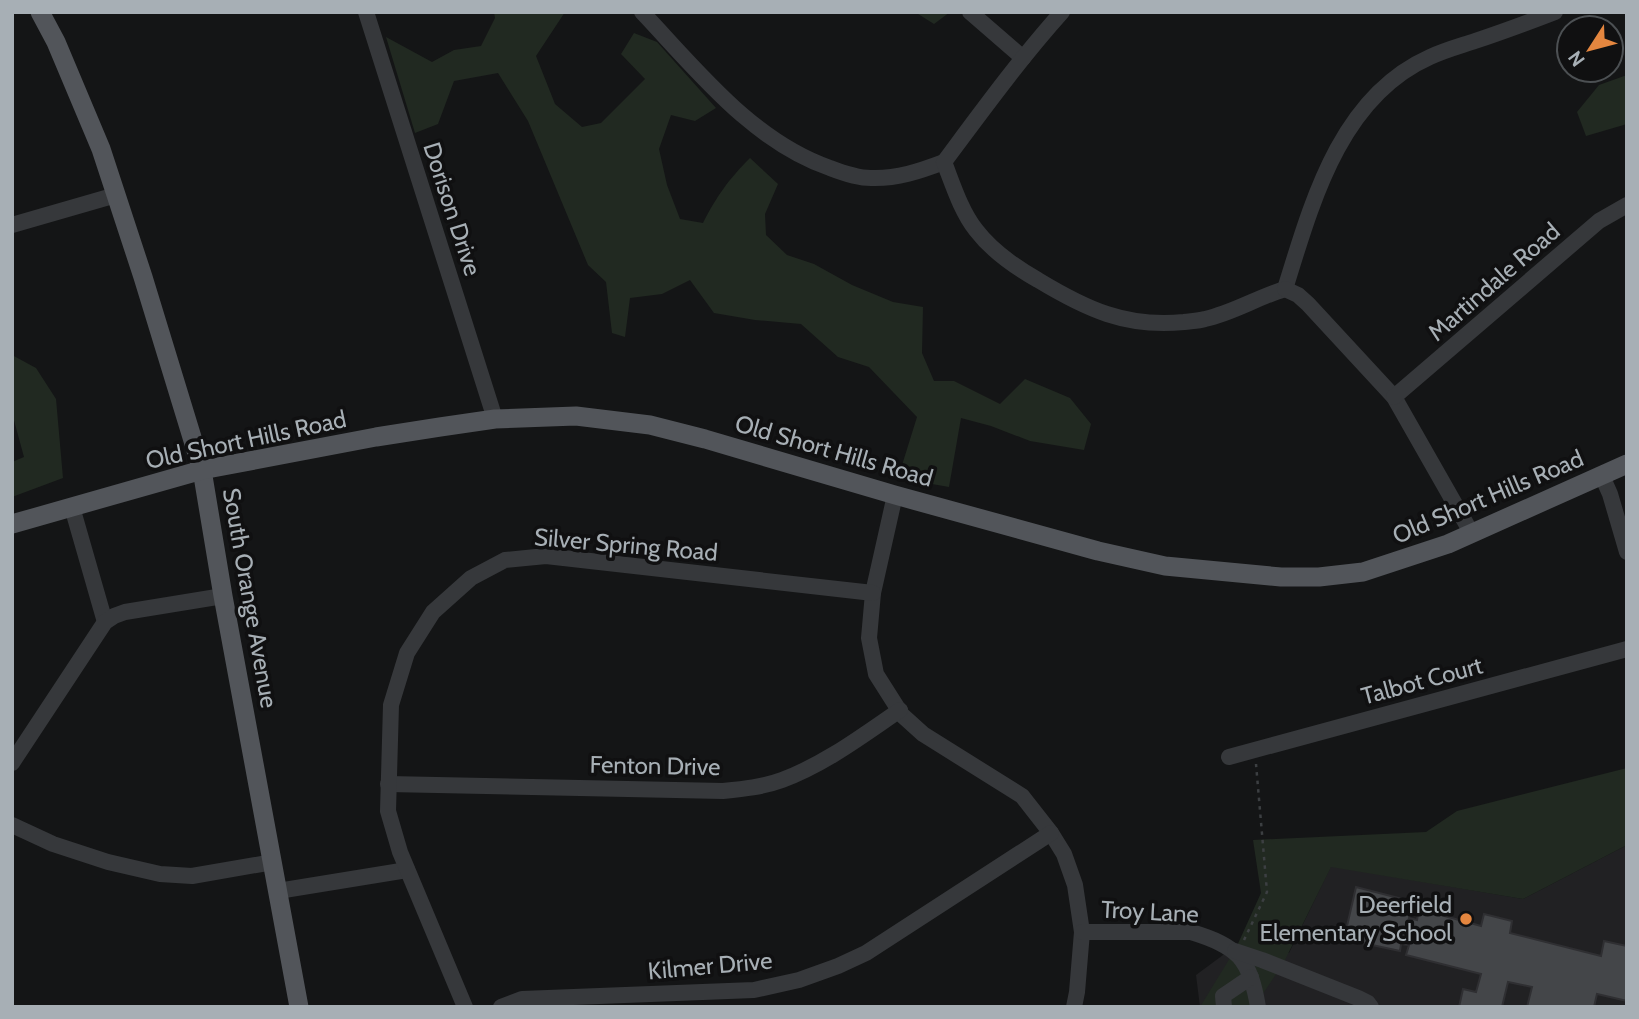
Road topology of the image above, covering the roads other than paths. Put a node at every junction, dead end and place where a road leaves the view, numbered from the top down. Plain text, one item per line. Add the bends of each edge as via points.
1 (40, 12) edge
2 (366, 12) edge
3 (642, 12) edge
4 (970, 12) edge
5 (1062, 12) edge
6 (1555, 12) edge
7 (1023, 58) junction
8 (944, 162) junction
9 (116, 195) junction
10 (1627, 205) edge
11 (12, 225) edge
12 (1285, 289) junction
13 (1394, 397) junction
14 (495, 419) junction
15 (1627, 464) edge
16 (202, 470) junction
17 (1602, 476) junction
18 (894, 495) junction
19 (72, 506) junction
20 (12, 524) edge
21 (1472, 534) junction
22 (1627, 552) edge
23 (873, 593) junction
24 (223, 596) junction
25 (106, 622) junction
26 (1627, 649) edge
27 (900, 710) junction
28 (1229, 757) dead end
29 (12, 763) edge
30 (388, 785) junction
31 (12, 825) edge
32 (1051, 833) junction
33 (273, 862) junction
34 (407, 870) junction
35 (278, 891) junction
36 (1082, 932) junction
37 (1236, 951) junction
38 (1251, 977) junction
39 (299, 1007) edge
40 (465, 1007) edge
41 (501, 1007) edge
42 (1074, 1007) edge
43 (1224, 1007) edge
44 (1258, 1007) edge
45 (1371, 1007) edge

1 - 9 main road, South Orange Avenue via 101,149
2 - 14 street, Dorison Drive
3 - 8 street via 724,99 784,148 816,164 870,178 904,176
4 - 7 street
5 - 7 street
6 - 12 street via 1428,58 1376,95 1339,144
7 - 8 street
8 - 12 street via 974,229 992,249 1093,310 1144,323 1173,323 1205,319
9 - 11 street
9 - 16 main road, South Orange Avenue
10 - 13 street, Martindale Road via 1599,221
12 - 13 street via 1308,304
13 - 21 street
14 - 16 main road, Old Short Hills Road
14 - 18 main road, Old Short Hills Road via 576,416 650,425
15 - 17 main road, Old Short Hills Road
16 - 19 main road, Old Short Hills Road
16 - 24 main road, South Orange Avenue
17 - 21 main road, Old Short Hills Road
17 - 22 street
18 - 21 main road, Old Short Hills Road via 1165,566 1281,578 1363,572
18 - 23 street
19 - 20 main road, Old Short Hills Road
19 - 25 street
23 - 27 street via 869,638 876,674
23 - 30 street, Silver Spring Road via 546,556 505,560 471,578 433,612 407,653 391,705
24 - 25 street via 125,612
24 - 33 main road, South Orange Avenue
25 - 29 street
26 - 28 street, Talbot Court
27 - 30 street, Fenton Drive via 828,759 781,781 755,787 723,791
27 - 32 street via 923,734 1022,796
30 - 34 street, Silver Spring Road via 388,810
31 - 33 street via 108,863 160,874 192,876
32 - 36 street via 1075,885
32 - 41 street, Kilmer Drive via 866,953 799,980 754,990 522,999
33 - 35 main road, South Orange Avenue
34 - 35 street
34 - 40 street, Silver Spring Road
35 - 39 main road, South Orange Avenue
36 - 37 street, Troy Lane via 1192,932
36 - 42 street
37 - 38 street
37 - 45 street, Troy Lane
38 - 43 street via 1223,996
38 - 44 street

